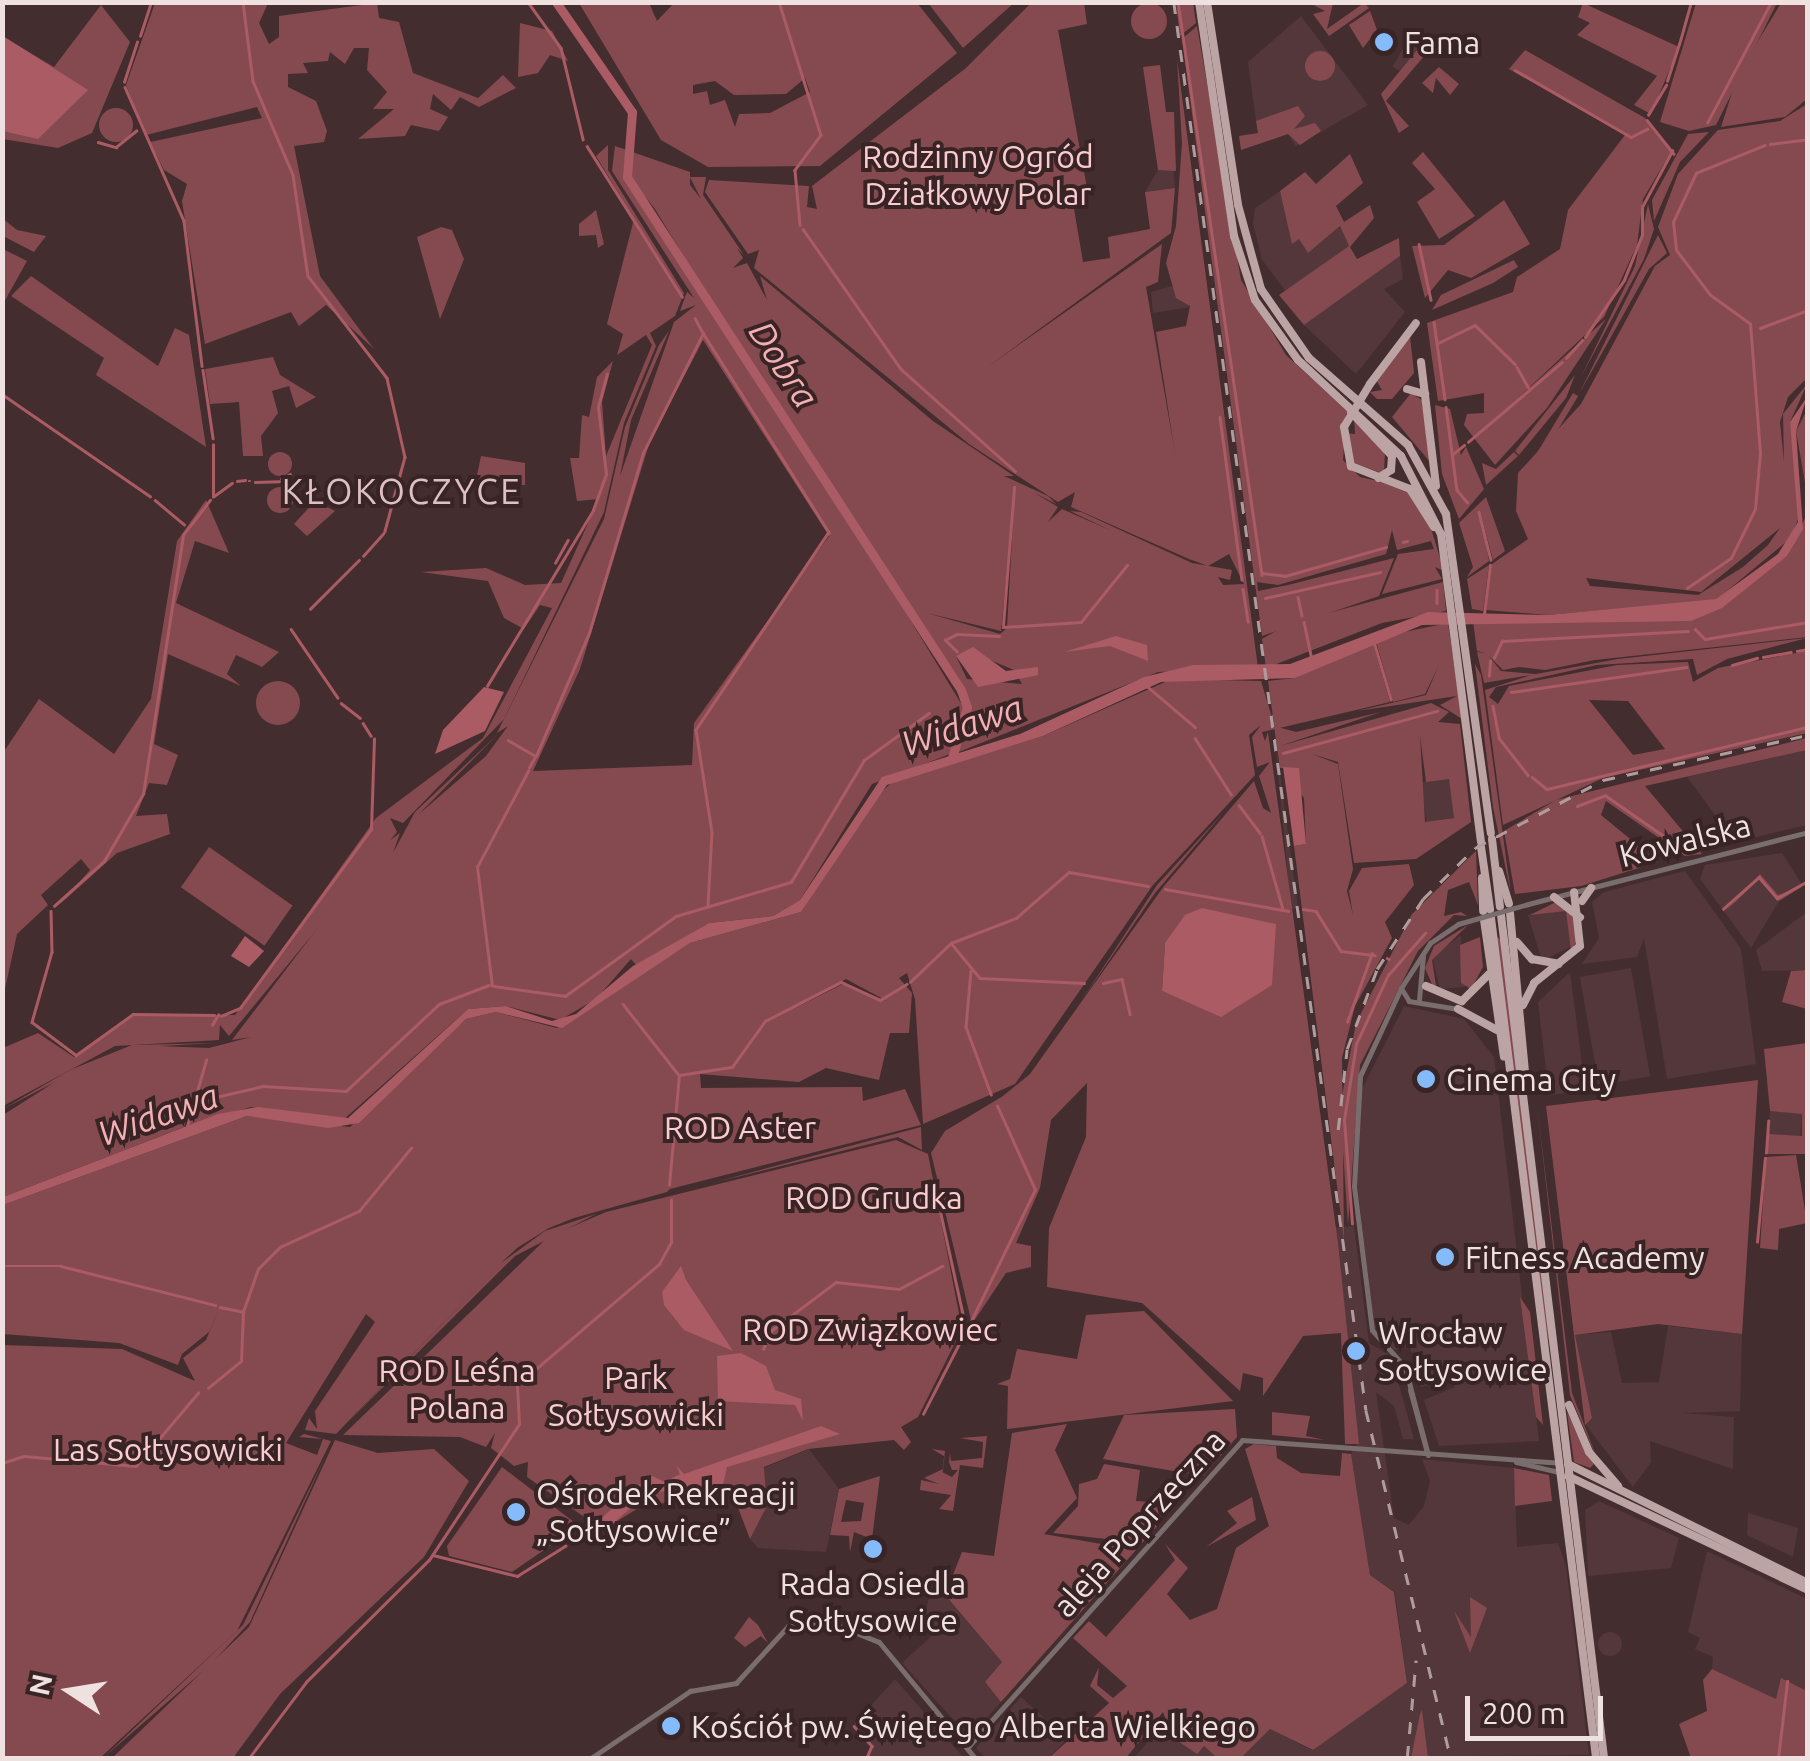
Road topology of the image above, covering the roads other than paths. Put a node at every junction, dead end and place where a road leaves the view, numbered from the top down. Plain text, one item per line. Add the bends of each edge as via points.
1 (1199, 2) edge
2 (1207, 2) edge
3 (1416, 324) dead end
4 (1421, 362) dead end
5 (1407, 390) dead end
6 (1335, 394) junction
7 (1425, 394) junction
8 (1374, 478) junction
9 (1436, 490) junction
10 (1448, 570) junction
11 (1465, 661) junction
12 (1808, 832) edge
13 (1591, 888) junction
14 (1574, 892) junction
15 (1554, 897) junction
16 (1581, 905) junction
17 (1505, 910) junction
18 (1487, 915) junction
19 (1582, 922) junction
20 (1513, 935) junction
21 (1426, 948) junction
22 (1559, 964) junction
23 (1490, 967) junction
24 (1406, 978) junction
25 (1425, 984) junction
26 (1400, 988) junction
27 (1414, 1001) junction
28 (1458, 1009) joint
29 (1522, 1009) junction
30 (1384, 1022) junction
31 (1498, 1032) junction
32 (1510, 1076) junction
33 (1524, 1092) junction
34 (1563, 1376) junction
35 (1410, 1382) junction
36 (1422, 1441) junction
37 (1430, 1444) junction
38 (1407, 1453) junction
39 (1428, 1455) junction
40 (1443, 1455) junction
41 (1571, 1464) junction
42 (1559, 1468) junction
43 (1571, 1478) junction
44 (1596, 1490) junction
45 (1630, 1497) junction
46 (1574, 1509) junction
47 (1808, 1582) edge
48 (1808, 1590) edge
49 (967, 1748) junction
50 (591, 1758) edge
51 (975, 1758) edge
52 (1596, 1758) edge
53 (1604, 1758) edge

1 - 6 main road via 1243,270 1276,335
2 - 9 main road via 1240,216 1261,289 1301,349 1402,439
3 - 8 main road, bridge via 1344,427 1346,458
4 - 7 main road
5 - 7 main road
6 - 8 main road via 1392,456 1389,473
6 - 10 main road via 1410,468
7 - 9 main road
8 - 10 main road via 1418,496
9 - 11 main road via 1459,570
10 - 11 main road
11 - 17 main road
11 - 18 main road
12 - 13 street, Kowalska
13 - 14 street, Kowalska
13 - 16 main road
14 - 15 street, Kowalska
14 - 16 main road
15 - 19 main road via 1574,905
15 - 21 street, Kowalska, bridge via 1458,924
16 - 19 main road
17 - 20 main road
17 - 33 main road
18 - 23 main road
18 - 32 main road
19 - 22 main road via 1578,948
20 - 22 main road via 1530,958
20 - 29 main road
21 - 24 street
21 - 25 street
22 - 29 main road via 1532,985
23 - 25 main road via 1465,1000
23 - 31 main road
24 - 25 street
24 - 26 street
25 - 27 street
26 - 27 street
26 - 30 street
27 - 28 street
27 - 30 street
28 - 31 main road
29 - 33 main road
30 - 35 street via 1357,1089 1354,1186 1372,1330
31 - 32 main road
32 - 42 main road
33 - 34 main road
34 - 41 main road
34 - 45 main road via 1582,1440
35 - 36 street
35 - 37 street
36 - 38 street
36 - 39 street
37 - 39 street
37 - 40 street
38 - 39 street, aleja Poprzeczna
38 - 49 street, aleja Poprzeczna via 1238,1442
39 - 40 street, aleja Poprzeczna
40 - 42 street, aleja Poprzeczna
41 - 42 main road
41 - 43 main road
41 - 45 main road
42 - 43 main road
42 - 52 main road
43 - 44 main road
43 - 46 main road
44 - 46 main road via 1580,1493
44 - 48 main road
45 - 47 main road
46 - 53 main road
49 - 50 street via 874,1637 842,1624 788,1626 736,1683 690,1690
49 - 51 street

